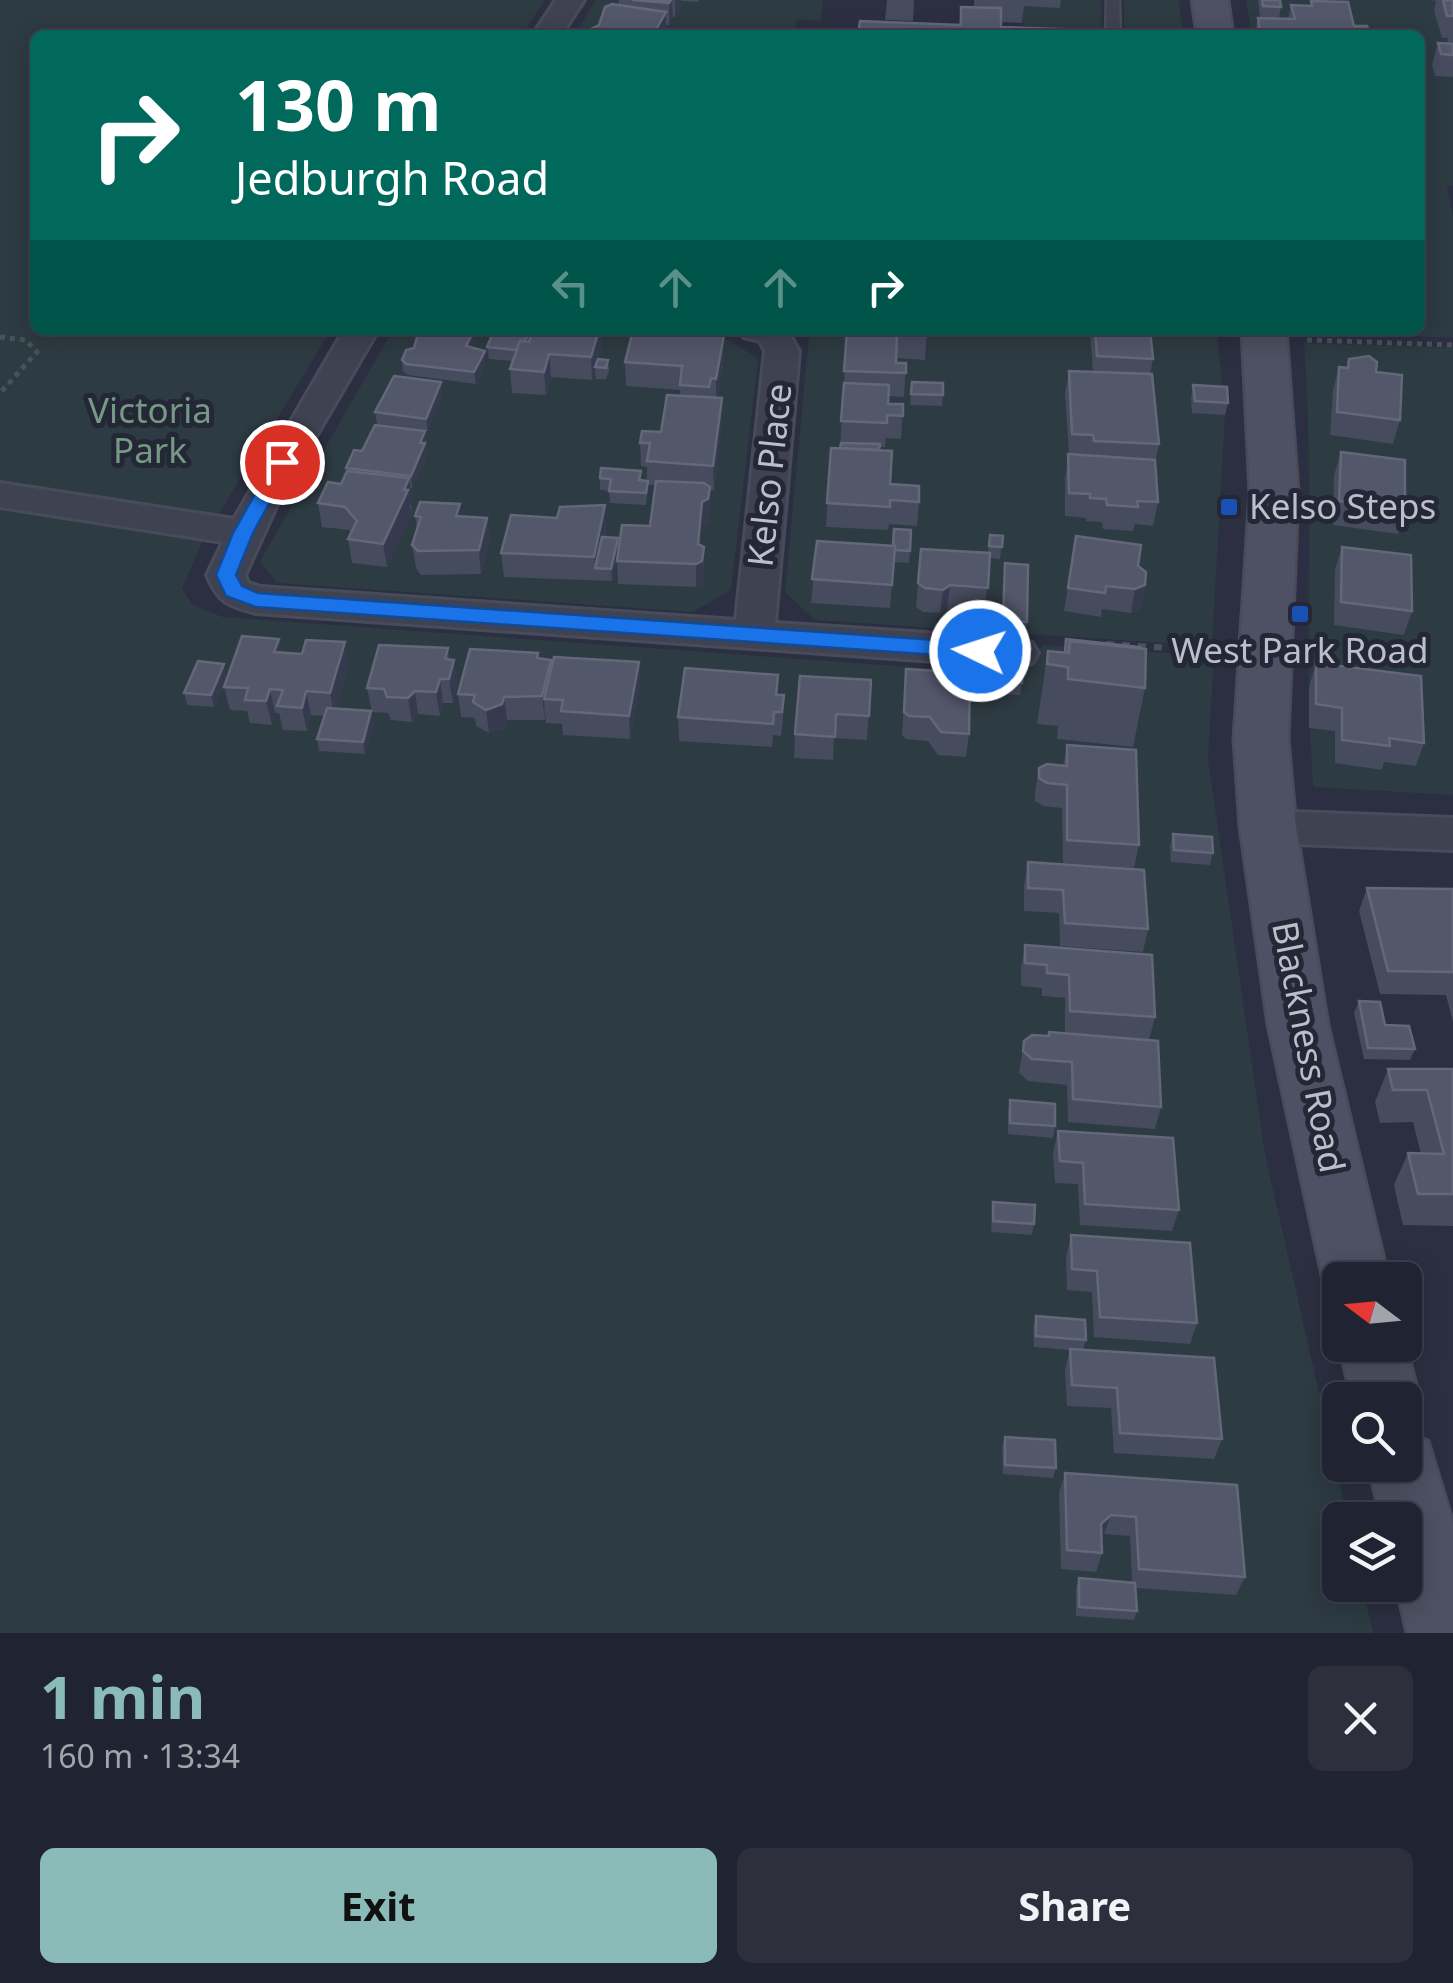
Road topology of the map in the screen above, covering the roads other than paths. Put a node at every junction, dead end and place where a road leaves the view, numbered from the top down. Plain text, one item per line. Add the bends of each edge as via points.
1 (570, 0) edge
2 (1113, 0) edge
3 (1210, 0) edge
4 (550, 30) edge
5 (1113, 30) edge
6 (1215, 30) edge
7 (358, 335) edge
8 (774, 335) edge
9 (1265, 335) edge
10 (0, 495) edge
11 (243, 533) junction
12 (754, 635) junction
13 (1018, 653) dead end
14 (1453, 834) edge
15 (1274, 854) junction
16 (1352, 1262) edge
17 (1406, 1482) edge
18 (1444, 1633) edge

1 - 4 street
2 - 5 lane
3 - 6 street
7 - 11 street
8 - 12 street, Kelso Place via 782,351
9 - 15 street, Blackness Road via 1274,492 1261,739
10 - 11 street
11 - 12 street via 226,575 234,591 256,600
12 - 13 street
14 - 15 street
15 - 16 street, Blackness Road via 1298,1025
17 - 18 street

